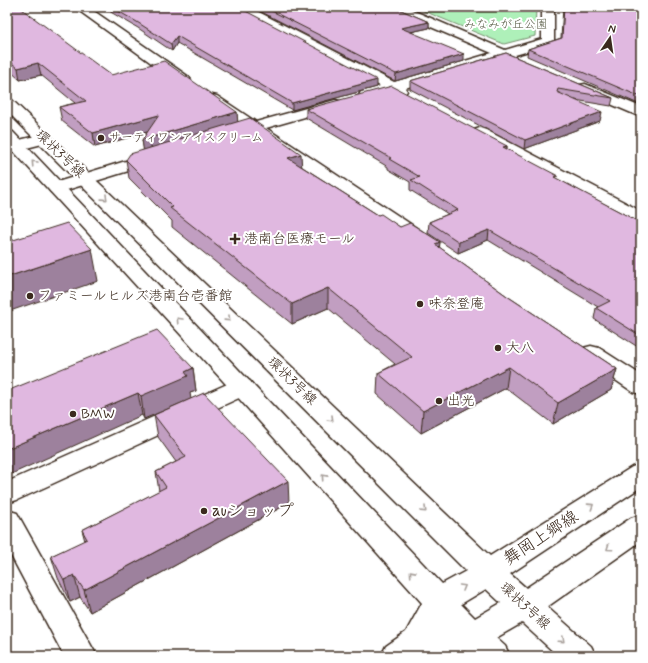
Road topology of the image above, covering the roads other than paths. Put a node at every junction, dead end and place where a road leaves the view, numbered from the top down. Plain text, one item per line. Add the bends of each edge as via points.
1 (80, 7) edge
2 (240, 7) edge
3 (395, 7) edge
4 (548, 7) edge
5 (503, 54) junction
6 (525, 63) edge
7 (576, 84) edge
8 (394, 88) junction
9 (416, 99) edge
10 (7, 103) edge
11 (641, 112) edge
12 (465, 125) edge
13 (253, 128) junction
14 (230, 134) edge
15 (44, 139) junction
16 (10, 143) edge
17 (170, 153) edge
18 (86, 179) junction
19 (57, 188) junction
20 (639, 214) edge
21 (437, 250) edge
22 (575, 342) edge
23 (641, 386) edge
24 (242, 387) junction
25 (641, 474) edge
26 (7, 493) edge
27 (7, 521) edge
28 (641, 526) edge
29 (488, 573) junction
30 (439, 602) junction
31 (524, 606) junction
32 (471, 636) junction
33 (407, 649) edge
34 (81, 656) edge
35 (494, 656) edge
36 (580, 656) edge

1 - 13 street
2 - 8 street
3 - 5 street
4 - 5 street via 548,41
5 - 6 street
5 - 8 street
7 - 11 street
8 - 9 street
8 - 13 street
10 - 15 street, 環状3号線
12 - 20 street
13 - 14 street
13 - 21 street
15 - 16 street
15 - 18 street, 環状3号線
19 -> 16 street, 環状3号線
17 - 18 street
18 - 19 street
18 -> 29 street, 環状3号線
24 -> 19 street, 環状3号線
22 - 23 street
24 - 26 street
30 -> 24 street, 環状3号線
29 -> 25 street, 舞岡上郷線
27 - 34 street
28 -> 31 street
30 -> 29 street, 舞岡上郷線
29 - 31 street, 環状3号線
30 - 32 street, 環状3号線
30 - 33 street
31 - 32 street
31 -> 36 street, 環状3号線
32 - 33 street
32 - 35 street, 環状3号線

